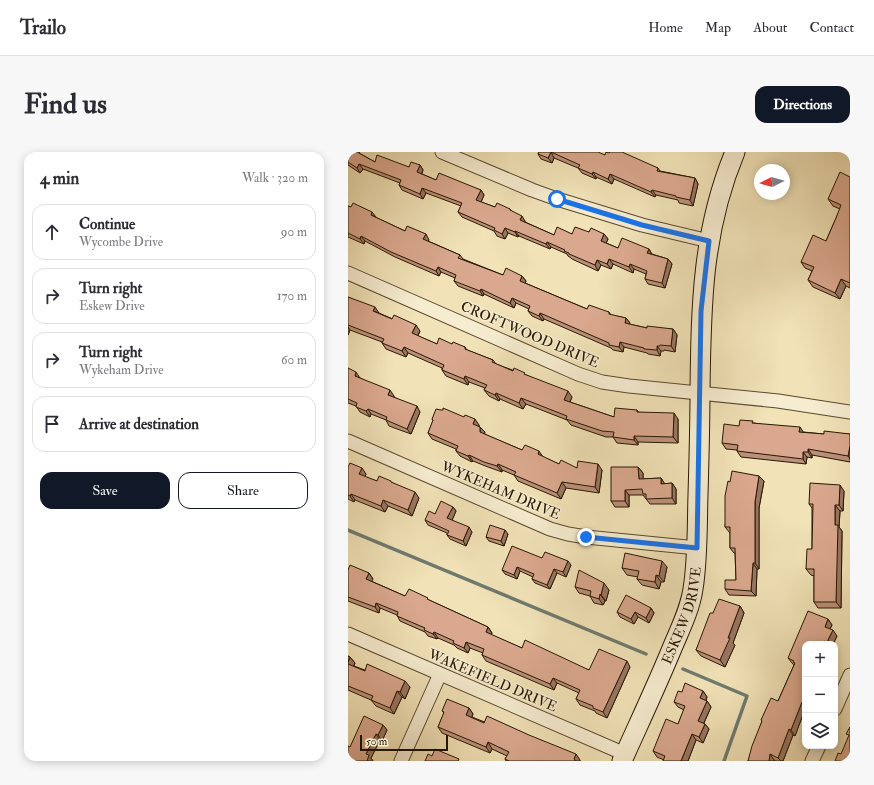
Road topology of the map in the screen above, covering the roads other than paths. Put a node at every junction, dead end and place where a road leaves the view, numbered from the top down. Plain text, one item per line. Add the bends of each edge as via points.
1 (442, 152) edge
2 (735, 152) edge
3 (709, 241) junction
4 (348, 273) edge
5 (700, 393) junction
6 (850, 412) edge
7 (348, 441) edge
8 (697, 548) junction
9 (348, 634) edge
10 (440, 674) junction
11 (850, 675) edge
12 (838, 702) edge
13 (818, 749) edge
14 (623, 758) edge
15 (401, 761) edge
16 (812, 761) edge

1 - 3 street via 557,199 642,225
2 - 3 street, ESKEW DRIVE via 723,184
3 - 5 street, ESKEW DRIVE via 701,311
4 - 5 street, CROFTWOOD DRIVE via 578,374 602,382
5 - 6 street, CROFTWOOD DRIVE
5 - 8 street, ESKEW DRIVE
7 - 8 street, WYKEHAM DRIVE via 550,529 586,537
8 - 14 street, ESKEW DRIVE via 690,606
9 - 10 street, WAKEFIELD DRIVE
10 - 14 street, WAKEFIELD DRIVE
10 - 15 street
11 - 12 street
13 - 16 street

